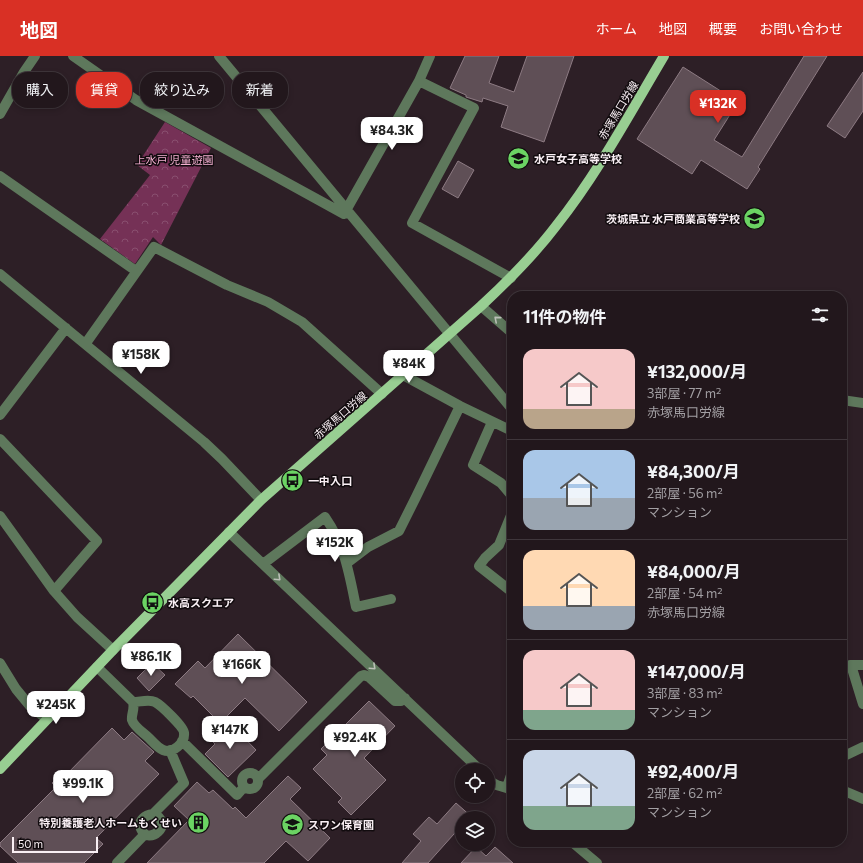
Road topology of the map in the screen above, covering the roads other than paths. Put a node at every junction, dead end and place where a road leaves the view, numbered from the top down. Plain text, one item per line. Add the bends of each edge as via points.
1 (35, 56) edge
2 (73, 56) edge
3 (219, 56) edge
4 (430, 56) edge
5 (664, 56) edge
6 (229, 60) edge
7 (419, 81) junction
8 (0, 114) edge
9 (0, 176) edge
10 (346, 210) junction
11 (136, 271) junction
12 (0, 274) edge
13 (511, 278) junction
14 (481, 306) junction
15 (66, 328) junction
16 (507, 329) edge
17 (449, 334) junction
18 (86, 343) junction
19 (403, 375) junction
20 (382, 394) junction
21 (847, 401) edge
22 (507, 403) edge
23 (863, 403) edge
24 (460, 406) junction
25 (0, 415) edge
26 (492, 422) junction
27 (507, 429) edge
28 (0, 439) edge
29 (507, 490) edge
30 (261, 500) junction
31 (0, 516) edge
32 (507, 525) edge
33 (229, 532) junction
34 (347, 563) junction
35 (263, 564) junction
36 (507, 588) edge
37 (54, 591) junction
38 (391, 599) dead end
39 (113, 650) junction
40 (0, 663) edge
41 (863, 665) edge
42 (847, 666) edge
43 (97, 667) junction
44 (847, 668) edge
45 (405, 698) junction
46 (133, 702) junction
47 (863, 704) edge
48 (47, 719) junction
49 (182, 741) junction
50 (863, 747) edge
51 (170, 750) junction
52 (847, 755) edge
53 (473, 763) edge
54 (0, 769) edge
55 (495, 785) edge
56 (507, 788) edge
57 (847, 792) edge
58 (863, 799) edge
59 (153, 814) junction
60 (145, 834) junction
61 (578, 847) edge
62 (117, 863) edge
63 (597, 863) edge

1 - 8 street
2 - 10 street via 136,100 344,214
3 - 6 street
4 - 7 street
5 - 13 main road, 赤塚馬口労線 via 585,186 557,225
6 - 10 street via 269,117
7 - 10 street
7 - 13 street via 474,108 412,223
9 - 11 street
10 - 17 street
11 - 18 street
11 - 20 street via 154,247 268,302 302,322
12 - 15 street
13 - 14 main road, 赤塚馬口労線
16 -> 14 street
14 - 17 main road, 赤塚馬口労線
15 - 18 street
15 - 25 street
17 - 19 main road, 赤塚馬口労線
17 - 22 street
18 - 30 street via 209,446
19 - 20 main road, 赤塚馬口労線
19 - 24 street
20 - 30 main road, 赤塚馬口労線
21 - 23 street
24 - 26 street
24 - 34 street via 399,531 368,547
26 - 27 street
26 - 29 street via 473,465 501,483
28 - 37 street via 97,541
30 - 33 main road, 赤塚馬口労線
31 - 37 street
32 - 36 street via 499,545 479,566
33 - 35 street
33 - 39 main road, 赤塚馬口労線
34 - 35 street via 335,531 325,517
34 - 38 street via 356,607
35 -> 45 street
37 - 39 street
39 - 43 main road, 赤塚馬口労線
40 - 48 street via 30,706
41 - 42 street
43 - 46 street
43 - 48 main road, 赤塚馬口労線
44 - 47 street
45 - 49 street via 395,701 369,677 361,676 258,779 253,774 246,774 242,780 244,788 237,795
45 - 53 street
46 - 49 street via 151,701 158,704 183,728
46 - 51 street via 134,723 162,750
48 - 54 main road, 赤塚馬口労線
49 - 51 street via 179,746
50 - 52 street
51 - 59 street via 184,783
55 - 56 street
57 - 58 street
59 - 60 street via 143,817 140,827
59 - 60 street via 161,820 161,830 152,836
60 - 62 street
61 - 63 street

